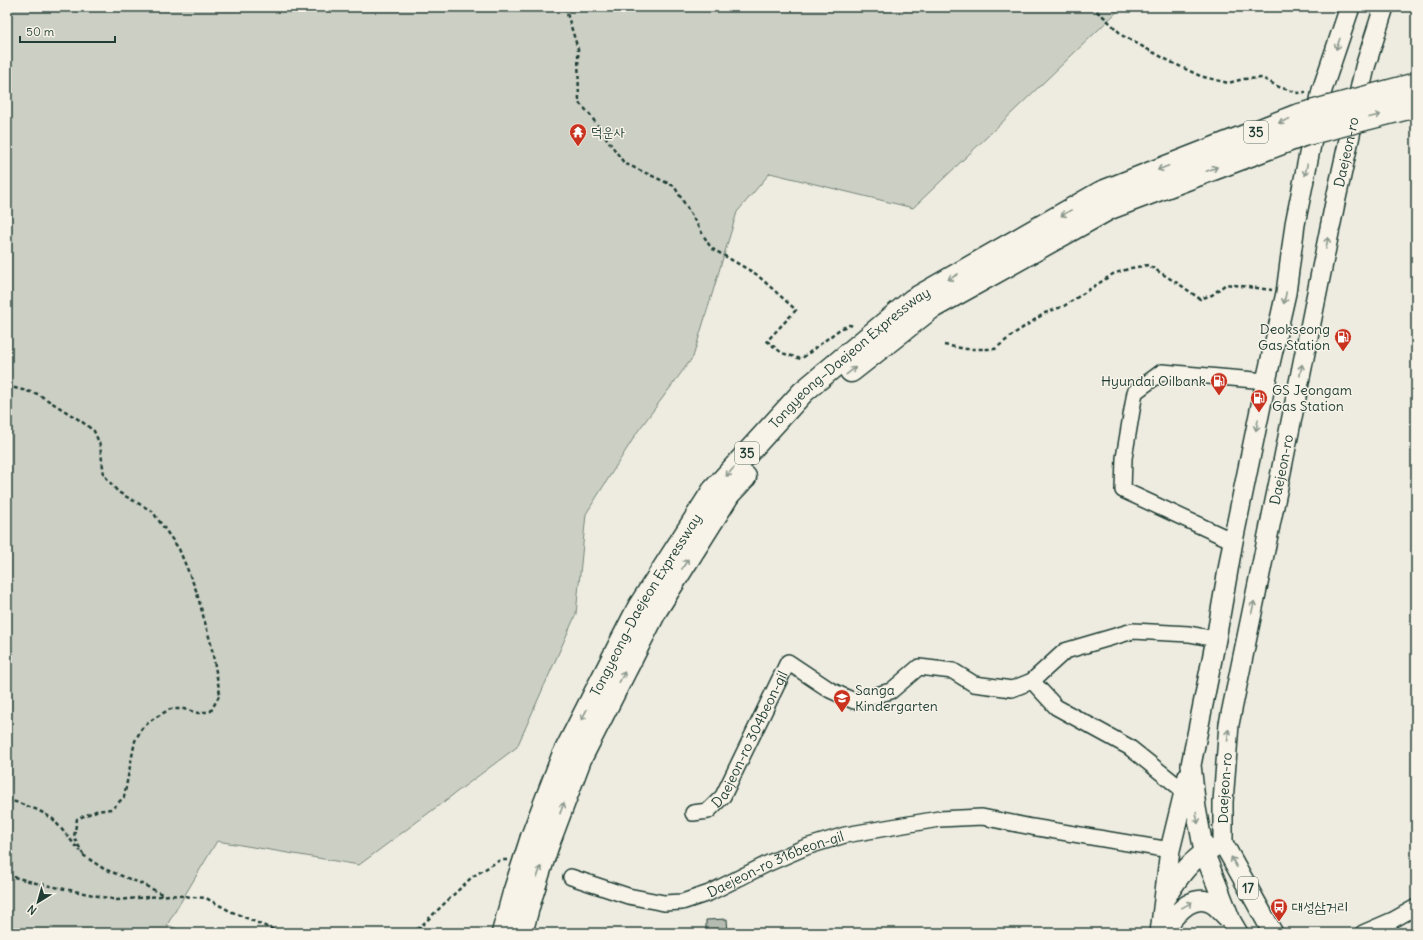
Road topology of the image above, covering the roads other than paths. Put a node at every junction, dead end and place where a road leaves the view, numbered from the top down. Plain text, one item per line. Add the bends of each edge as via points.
1 (1350, 7) edge
2 (1384, 7) edge
3 (1416, 84) edge
4 (1416, 106) edge
5 (1105, 201) junction
6 (1266, 381) junction
7 (1233, 541) junction
8 (1216, 639) junction
9 (1032, 681) junction
10 (1191, 765) junction
11 (1184, 791) junction
12 (693, 813) dead end
13 (1224, 843) junction
14 (1170, 850) junction
15 (1204, 852) junction
16 (571, 877) dead end
17 (522, 896) junction
18 (1164, 899) junction
19 (1416, 907) edge
20 (1234, 927) edge
21 (503, 933) edge
22 (521, 933) edge
23 (1160, 933) edge
24 (1273, 933) edge
25 (1363, 933) edge

1 -> 6 main road, Daejeon-ro / 17 via 1322,90 1295,224 1286,293
13 -> 2 main road, Daejeon-ro / 17 via 1223,802 1229,724 1364,67
3 -> 5 highway, Tongyeong–Daejeon Expressway / 35, bridge via 1296,116
5 -> 4 highway, Tongyeong–Daejeon Expressway / 35, bridge via 1303,135
5 - 17 highway, Tongyeong–Daejeon Expressway / 35, bridge via 931,308 819,395 729,494 656,610 540,841
6 -> 7 main road, Daejeon-ro / 17
6 - 7 street via 1162,372 1135,392 1124,458 1123,490
7 - 8 main road, Daejeon-ro / 17
8 - 9 street, Daejeon-ro 304beon-gil via 1189,634 1133,631 1066,651
8 - 10 main road, Daejeon-ro / 17
9 - 11 street via 1056,707 1129,747
9 - 12 street, Daejeon-ro 304beon-gil via 1012,689 974,684 952,671 919,667 891,690 854,701 830,690 788,662 723,796 708,811
10 - 11 main road
10 -> 15 main road, Daejeon-ro / 17
11 - 14 main road
13 - 15 main road, Daejeon-ro
24 -> 13 main road, 17
14 - 16 street, Daejeon-ro 316beon-gil via 982,816 939,819 845,835 806,847 709,893 682,902 664,903 628,896
14 - 18 main road
15 - 18 main road, Daejeon-ro via 1182,873
15 - 20 main road, 17
17 - 21 highway, Tongyeong–Daejeon Expressway / 35
17 - 22 highway, Tongyeong–Daejeon Expressway / 35
18 - 23 main road, Daejeon-ro
19 - 25 street
23 -> 20 main road via 1183,907 1198,900 1212,904

